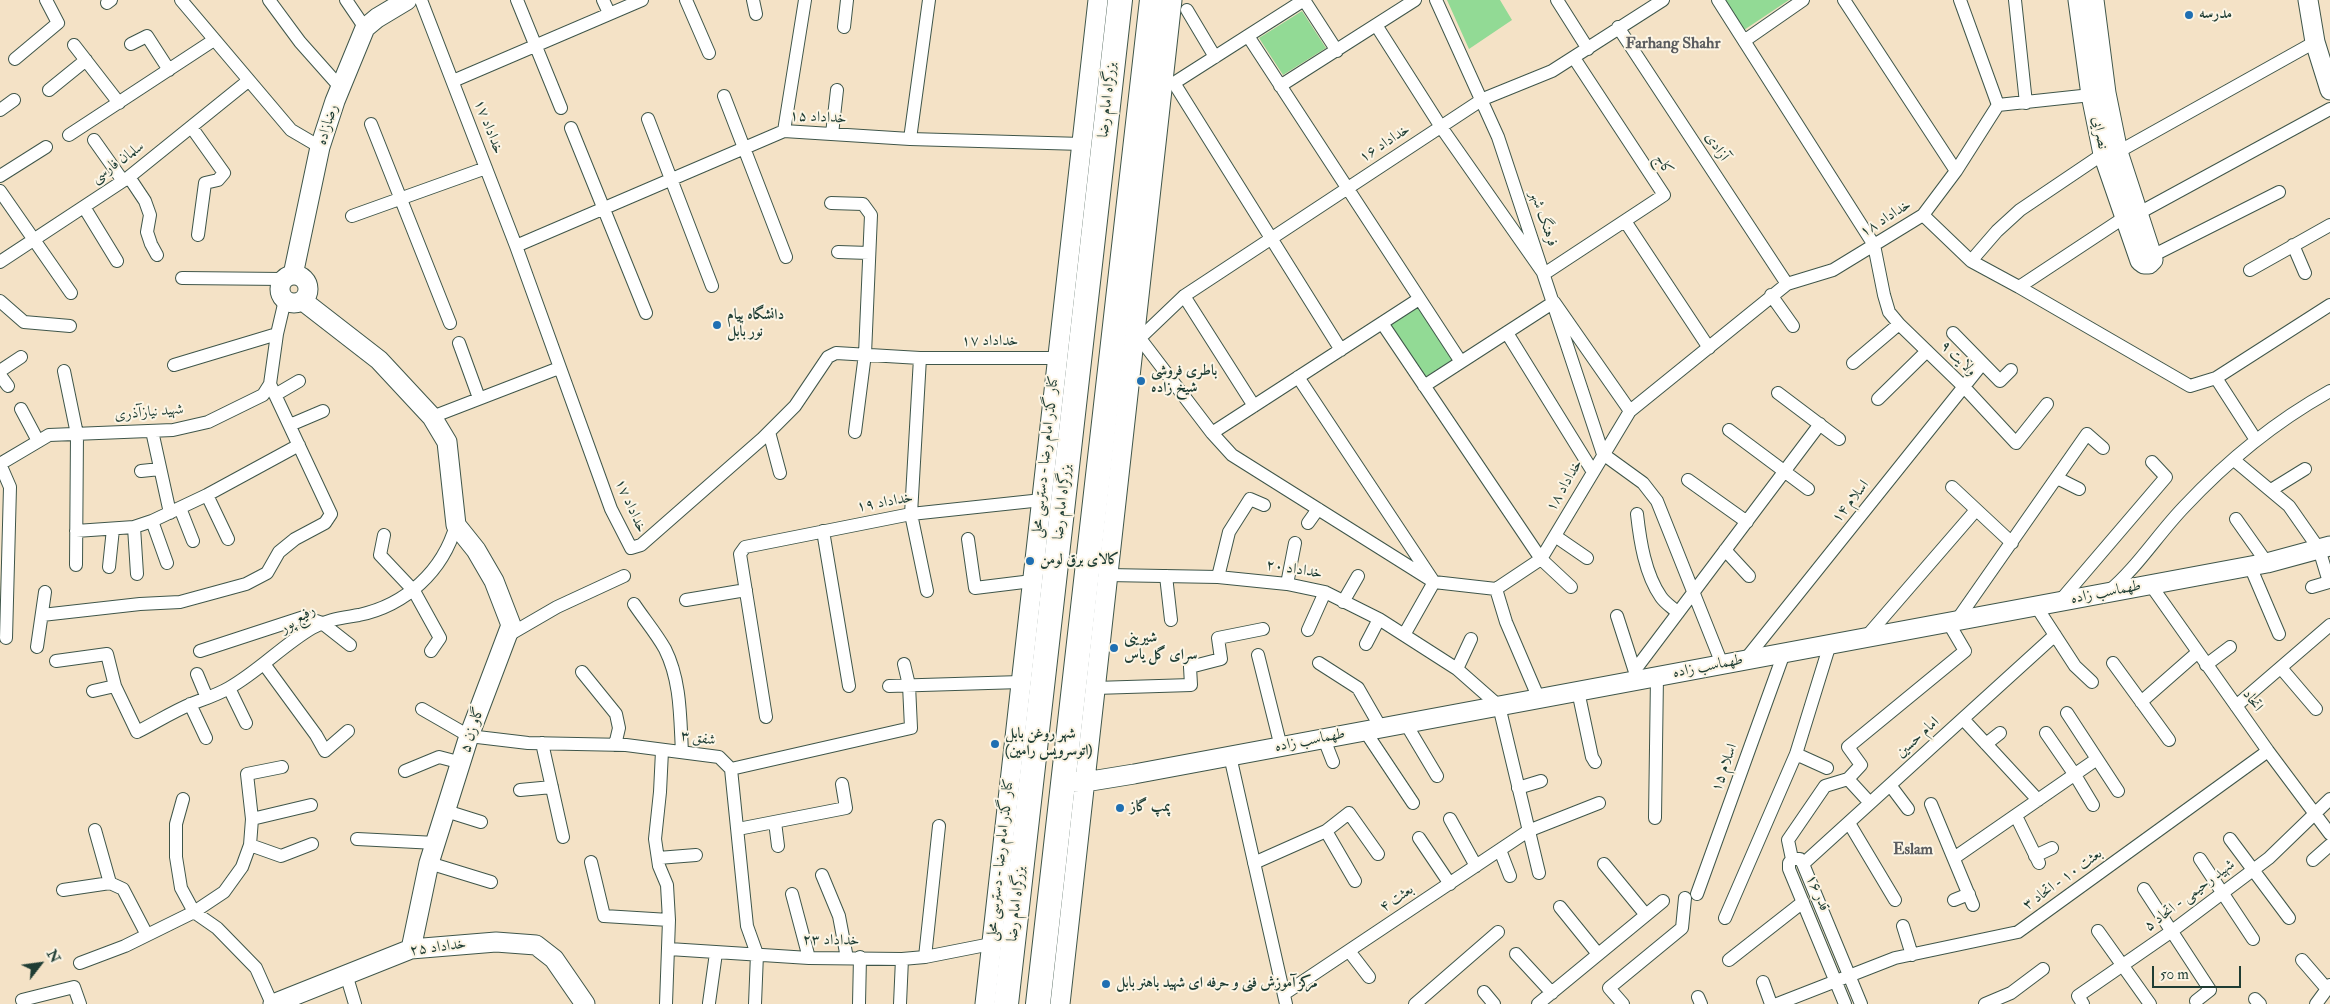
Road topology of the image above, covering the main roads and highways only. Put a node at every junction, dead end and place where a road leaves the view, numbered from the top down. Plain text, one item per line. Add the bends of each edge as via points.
1 (407, 0) edge
2 (1098, 0) edge
3 (1120, 0) edge
4 (1152, 0) edge
5 (2078, 0) edge
6 (2094, 0) edge
7 (2308, 0) edge
8 (1180, 5) edge
9 (2326, 58) edge
10 (2330, 90) edge
11 (2110, 153) junction
12 (1071, 238) junction
13 (2146, 258) road end
14 (288, 277) junction
15 (294, 300) junction
16 (1085, 305) junction
17 (1063, 409) junction
18 (1115, 507) junction
19 (2325, 548) edge
20 (1089, 558) junction
21 (1074, 781) junction
22 (1045, 940) junction
23 (411, 948) junction
24 (1060, 1001) edge
25 (1000, 1003) edge
26 (272, 1004) edge
27 (585, 1004) edge
28 (1038, 1004) edge

1 - 14 main road, رضازاده via 366,28 340,87 320,147
2 - 12 main road, کنار گذر امام رضا - دسترسی محلی
3 - 16 highway, بزرگراه امام رضا
4 - 20 highway, بزرگراه امام رضا
5 - 11 main road, نصرایی via 2091,95
6 - 11 main road
7 - 9 main road via 2315,42
8 - 18 main road
9 - 10 main road
11 - 13 main road, نصرایی
12 - 16 main road
12 - 17 main road, کنار گذر امام رضا - دسترسی محلی via 1058,358
14 - 15 main road via 279,290
14 - 15 main road via 299,276 307,284 307,296
15 - 23 main road, گاو زن ۵ via 379,360 432,416 447,442 456,525 494,580 510,625 469,736 429,863
16 - 17 highway, بزرگراه امام رضا
17 - 25 highway, بزرگراه امام رضا
17 - 25 main road, کنار گذر امام رضا - دسترسی محلی via 1042,500 991,944
18 - 20 main road
18 - 21 main road via 1095,688
19 - 21 main road, طهماسب زاده via 2258,564 1784,653 1658,676 1636,675 1578,691 1406,724
20 - 21 highway, بزرگراه امام رضا
21 - 22 highway, بزرگراه امام رضا
21 - 24 main road
22 - 24 main road
22 - 28 highway, بزرگراه امام رضا
23 - 26 main road, خداداد ۲۵
23 - 27 main road, خداداد ۲۵ via 496,942 536,945 554,959

